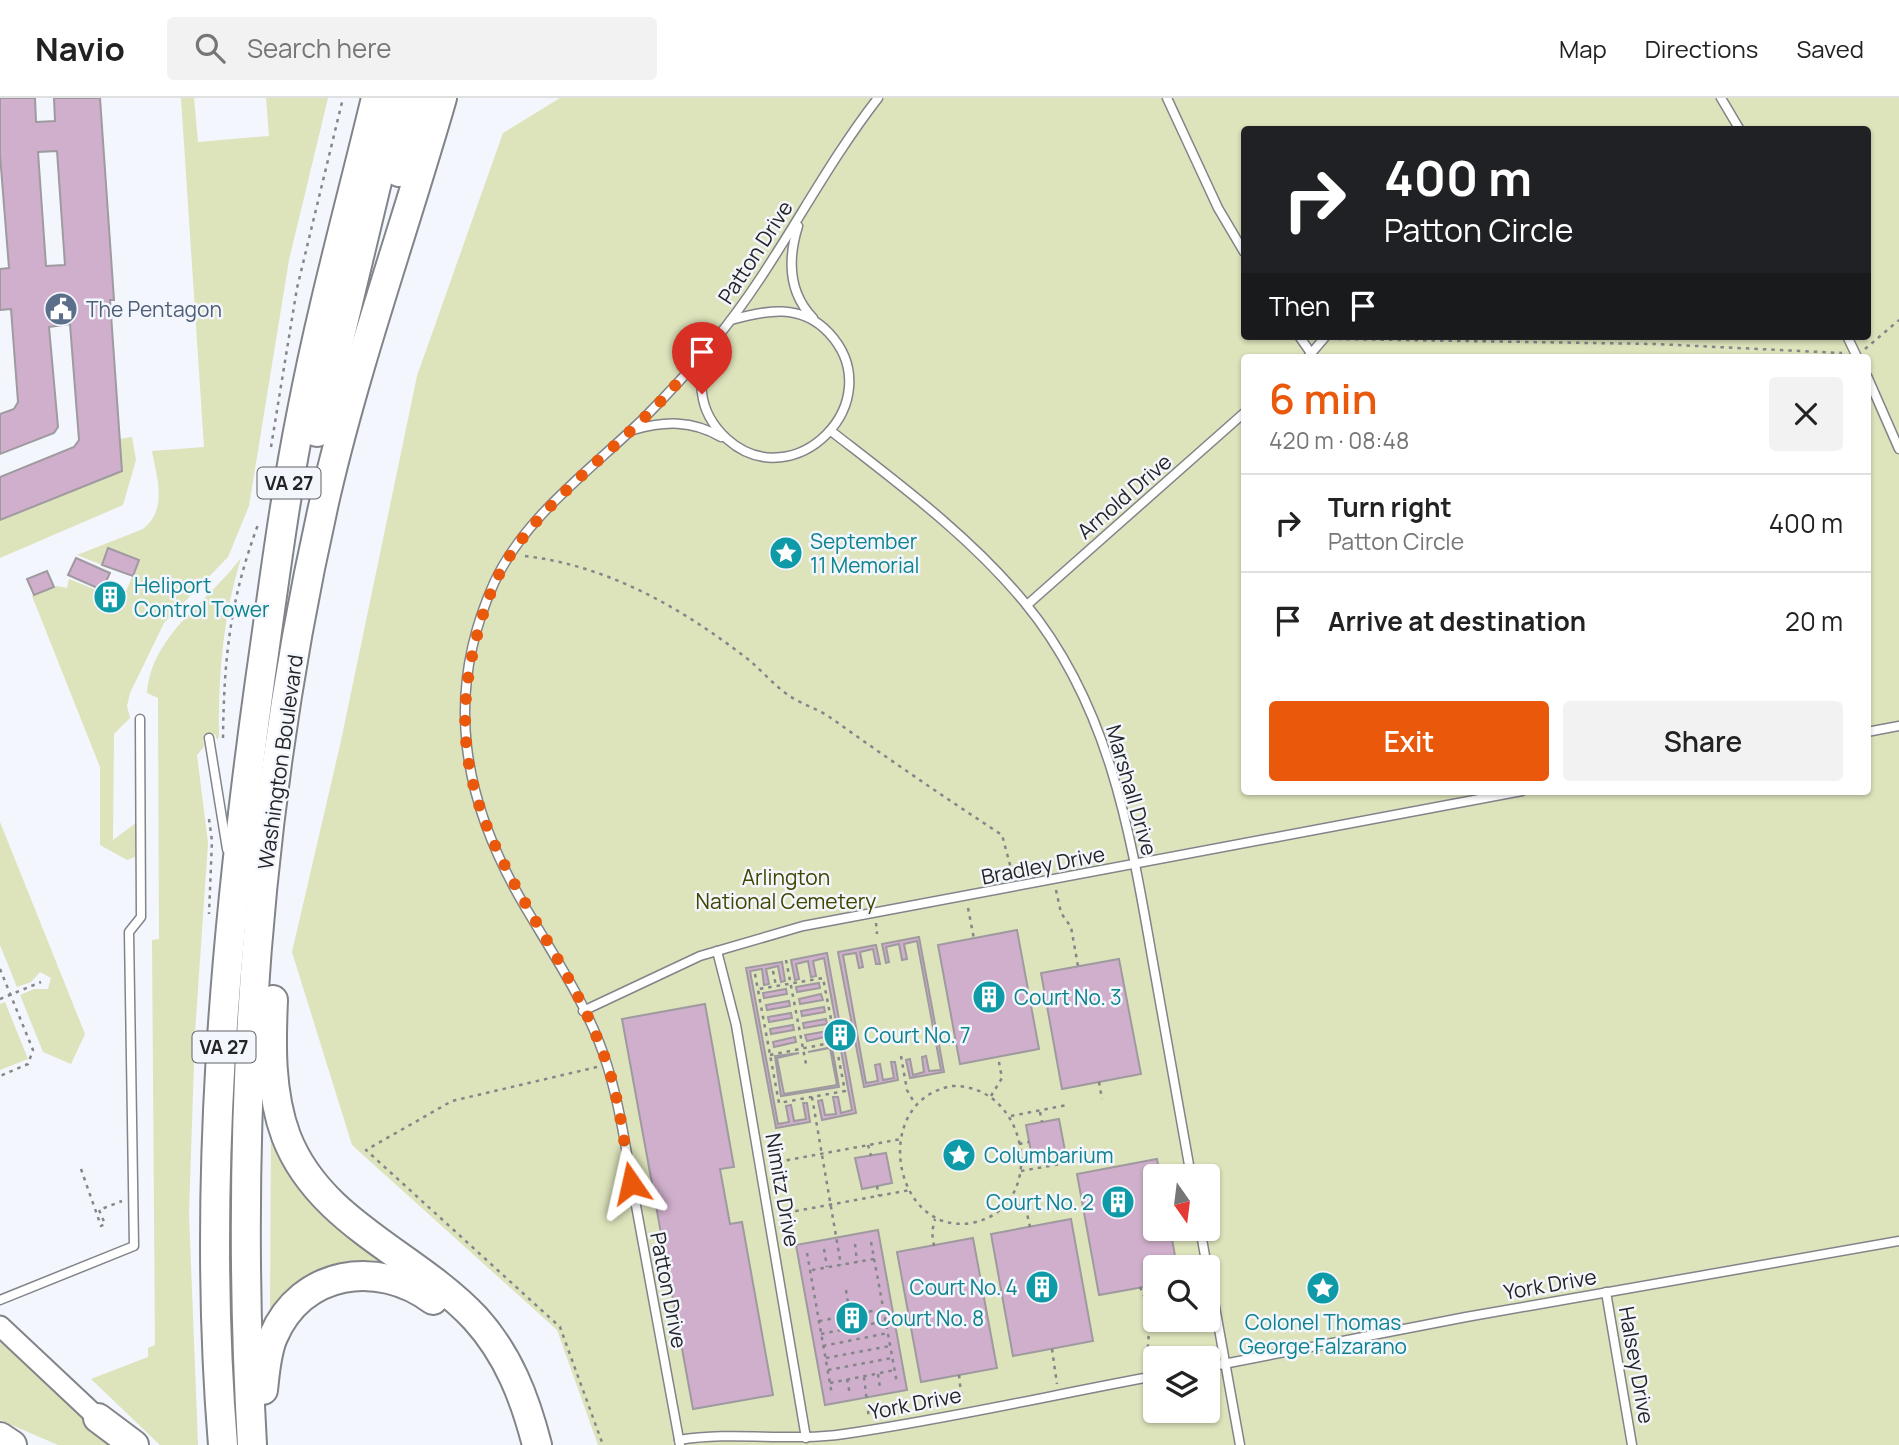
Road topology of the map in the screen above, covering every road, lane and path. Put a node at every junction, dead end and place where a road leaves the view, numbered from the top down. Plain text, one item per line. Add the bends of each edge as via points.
1 (374, 98) edge
2 (397, 98) edge
3 (419, 98) edge
4 (442, 98) edge
5 (878, 98) edge
6 (1167, 98) edge
7 (1721, 98) edge
8 (1738, 126) edge
9 (801, 214) junction
10 (1241, 247) edge
11 (731, 320) junction
12 (1899, 320) edge
13 (817, 323) junction
14 (1434, 340) edge
15 (1845, 354) edge
16 (1859, 354) edge
17 (701, 355) junction
18 (1871, 385) edge
19 (1241, 416) edge
20 (630, 431) junction
21 (831, 431) junction
22 (341, 435) junction
23 (730, 442) junction
24 (1899, 449) edge
25 (511, 554) junction
26 (1027, 605) junction
27 (262, 669) junction
28 (140, 719) dead end
29 (1899, 726) edge
30 (1871, 731) edge
31 (209, 737) dead end
32 (1501, 795) edge
33 (268, 834) junction
34 (1136, 865) junction
35 (1054, 881) junction
36 (1014, 888) junction
37 (234, 897) junction
38 (965, 897) junction
39 (974, 939) dead end
40 (717, 951) junction
41 (786, 960) dead end
42 (1078, 967) dead end
43 (0, 969) edge
44 (773, 971) dead end
45 (755, 974) dead end
46 (41, 982) dead end
47 (790, 983) junction
48 (776, 986) junction
49 (759, 989) junction
50 (10, 995) junction
51 (0, 999) edge
52 (583, 1011) junction
53 (835, 1042) junction
54 (802, 1047) junction
55 (770, 1055) junction
56 (901, 1056) dead end
57 (998, 1057) dead end
58 (607, 1064) junction
59 (806, 1065) dead end
60 (0, 1076) edge
61 (1099, 1082) dead end
62 (811, 1097) junction
63 (990, 1097) junction
64 (1102, 1099) dead end
65 (915, 1104) junction
66 (1067, 1105) dead end
67 (1040, 1111) junction
68 (1011, 1116) junction
69 (1042, 1122) dead end
70 (901, 1139) junction
71 (1029, 1142) dead end
72 (868, 1144) junction
73 (1019, 1144) junction
74 (822, 1153) junction
75 (1048, 1154) dead end
76 (871, 1156) dead end
77 (1077, 1161) dead end
78 (779, 1164) dead end
79 (1189, 1164) edge
80 (1050, 1166) junction
81 (81, 1169) dead end
82 (1021, 1171) junction
83 (877, 1186) dead end
84 (910, 1190) junction
85 (879, 1196) junction
86 (133, 1197) junction
87 (1009, 1201) junction
88 (831, 1205) junction
89 (787, 1209) dead end
90 (935, 1219) junction
91 (1030, 1227) dead end
92 (1899, 1241) edge
93 (870, 1242) dead end
94 (855, 1244) dead end
95 (934, 1246) dead end
96 (824, 1249) dead end
97 (807, 1253) dead end
98 (874, 1259) junction
99 (858, 1262) junction
100 (841, 1265) junction
101 (827, 1267) junction
102 (810, 1270) junction
103 (1140, 1287) dead end
104 (846, 1290) dead end
105 (1606, 1292) junction
106 (0, 1300) edge
107 (883, 1308) junction
108 (850, 1315) junction
109 (819, 1321) junction
110 (886, 1321) junction
111 (0, 1326) edge
112 (1218, 1332) edge
113 (888, 1333) junction
114 (821, 1334) junction
115 (823, 1346) junction
116 (890, 1346) junction
117 (1147, 1346) edge
118 (1052, 1349) dead end
119 (826, 1358) junction
120 (892, 1358) junction
121 (1224, 1364) junction
122 (1220, 1365) edge
123 (828, 1370) junction
124 (895, 1370) junction
125 (877, 1374) junction
126 (959, 1375) dead end
127 (863, 1376) junction
128 (848, 1379) junction
129 (1143, 1379) edge
130 (897, 1382) dead end
131 (830, 1383) junction
132 (880, 1388) dead end
133 (1058, 1394) junction
134 (832, 1395) dead end
135 (850, 1395) dead end
136 (963, 1412) junction
137 (98, 1418) junction
138 (870, 1429) junction
139 (223, 1436) edge
140 (0, 1437) edge
141 (806, 1438) junction
142 (530, 1439) edge
143 (679, 1443) edge
144 (12, 1445) edge
145 (123, 1445) edge
146 (134, 1445) edge
147 (253, 1445) edge
148 (603, 1445) edge
149 (1240, 1445) edge
150 (1632, 1445) edge

1 - 27 highway, Washington Boulevard / VA 27 via 302,410
2 - 27 highway
3 - 22 highway via 356,344
4 - 22 highway, Washington Boulevard / VA 27
5 - 9 lane, Patton Drive
6 - 10 lane
7 - 8 lane
9 - 11 lane, Patton Drive
9 - 13 lane via 791,264 797,297
11 - 13 lane via 782,310
11 - 17 lane, Patton Drive
12 - 16 path
13 - 21 lane via 841,350 848,374 847,398
14 - 15 path via 1814,349
17 - 20 lane, Patton Drive
17 - 23 lane via 705,408
18 - 24 lane
19 - 26 lane, Arnold Drive
20 - 23 lane via 675,422 704,428
20 - 25 lane, Patton Drive via 556,501
21 - 23 lane via 817,444 789,456 756,455
21 - 26 lane, Marshall Drive via 972,546
22 - 33 highway, Washington Boulevard / VA 27 via 292,661
25 - 36 path via 557,560 631,585 674,606 749,660 789,696 828,716 1002,835
25 - 52 lane, Patton Drive via 484,608 469,670 467,766 475,799 506,871
26 - 34 lane, Marshall Drive via 1093,714 1116,781
27 - 37 highway, Washington Boulevard / VA 27
28 - 86 lane via 141,918 129,932
29 - 30 lane
31 - 37 lane
32 - 34 lane, Bradley Drive
33 - 142 highway via 276,934 272,1059 287,1138 304,1171 332,1204 475,1318 511,1369
33 - 147 highway, Washington Boulevard / VA 27 via 247,1167
34 - 35 lane, Bradley Drive
34 - 79 lane, Marshall Drive
35 - 36 lane, Bradley Drive
35 - 42 path via 1061,913 1072,927
36 - 38 lane, Bradley Drive
37 - 139 highway, Washington Boulevard / VA 27 via 218,1183
38 - 39 path
38 - 40 lane, Bradley Drive via 803,926
40 - 52 lane, Bradley Drive via 653,975
40 - 141 lane, Nimitz Drive via 736,1025
41 - 47 path
43 - 50 path
44 - 48 path
45 - 49 path
46 - 50 path
47 - 48 path
47 - 53 path via 823,978
47 - 54 path
48 - 49 path
49 - 55 path
50 - 51 path
50 - 60 path via 33,1050 28,1064
52 - 58 lane, Patton Drive
53 - 54 path
53 - 62 path via 845,1091
54 - 55 path
54 - 59 path
55 - 62 path via 779,1103
56 - 65 path via 907,1090
57 - 63 path via 1002,1078
58 - 143 lane, Patton Drive
58 - 148 path via 452,1101 366,1150 560,1327
61 - 64 path
62 - 74 path
63 - 65 path via 966,1086 952,1086 929,1093
63 - 68 path
65 - 70 path
66 - 67 path
67 - 68 path
67 - 69 path
68 - 73 path
70 - 72 path
70 - 84 path via 900,1161
71 - 73 path
72 - 74 path
72 - 76 path
73 - 82 path
74 - 78 path
74 - 88 path
75 - 80 path
77 - 80 path
80 - 82 path
81 - 86 path via 101,1226 105,1224 99,1210
82 - 87 path
83 - 85 path
84 - 85 path
84 - 90 path
85 - 88 path
86 - 106 lane via 134,1247
87 - 90 path via 984,1220 968,1224
87 - 91 path via 1026,1209
88 - 89 path
88 - 100 path
90 - 95 path
92 - 105 lane, York Drive
93 - 98 path
94 - 99 path
96 - 101 path
97 - 102 path
98 - 99 path
98 - 107 path
99 - 100 path
100 - 101 path
101 - 102 path
102 - 109 path
103 - 117 path via 1150,1310
104 - 108 path
105 - 121 lane, York Drive
105 - 150 lane, Halsey Drive
107 - 108 path
107 - 110 path
108 - 109 path
109 - 114 path
110 - 113 path
110 - 114 path
111 - 137 street
112 - 121 lane
113 - 115 path
113 - 116 path
114 - 115 path
115 - 119 path
116 - 119 path
116 - 120 path
118 - 133 path
119 - 123 path
120 - 123 path
120 - 124 path
121 - 122 lane, York Drive
121 - 149 lane
123 - 131 path
124 - 125 path
124 - 130 path
125 - 127 path
125 - 132 path
126 - 136 path
127 - 128 path
127 - 138 path
128 - 131 path
128 - 135 path
129 - 133 lane, York Drive
131 - 134 path
133 - 136 lane, York Drive
136 - 138 lane, York Drive
137 - 145 highway
137 - 146 highway
138 - 141 lane, York Drive
140 - 144 highway
141 - 143 lane, York Drive via 737,1434
142 - 147 highway via 490,1361 468,1332 415,1288 368,1274 321,1284 284,1318 269,1350

